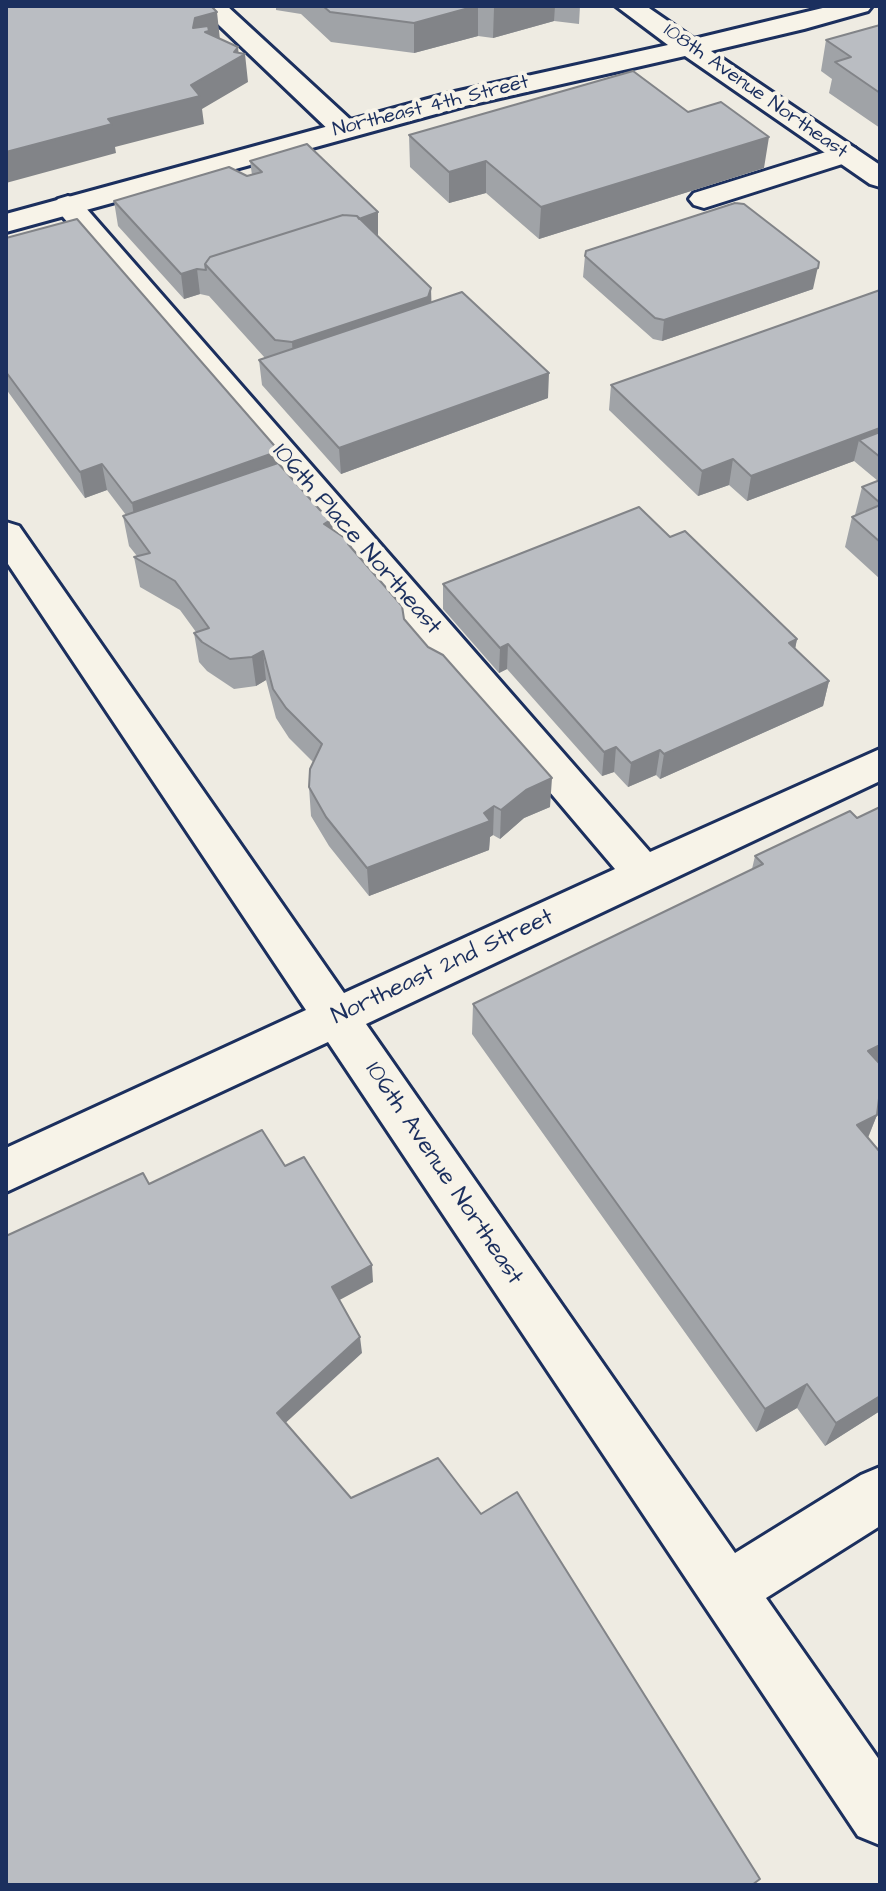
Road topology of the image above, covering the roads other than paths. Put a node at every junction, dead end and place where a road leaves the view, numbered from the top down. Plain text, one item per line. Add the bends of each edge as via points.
1 (629, 6) edge
2 (859, 6) edge
3 (221, 19) edge
4 (689, 46) junction
5 (344, 129) junction
6 (264, 151) junction
7 (845, 154) junction
8 (287, 175) edge
9 (880, 178) edge
10 (704, 199) edge
11 (68, 205) junction
12 (6, 223) edge
13 (6, 534) edge
14 (880, 764) edge
15 (644, 874) junction
16 (334, 1019) junction
17 (6, 1171) edge
18 (880, 1494) edge
19 (726, 1591) junction
20 (880, 1814) edge

1 - 4 street, 108th Avenue Northeast
2 - 4 street, Northeast 4th Street
3 - 5 street
4 - 5 street, Northeast 4th Street
4 - 7 street, 108th Avenue Northeast
5 - 6 street, Northeast 4th Street
6 - 8 street
6 - 11 street, Northeast 4th Street
7 - 9 street, 108th Avenue Northeast
7 - 10 street
11 - 12 street, Northeast 4th Street
11 - 15 street, 106th Place Northeast
13 - 16 street, 106th Avenue Northeast
14 - 15 street, Northeast 2nd Street
15 - 16 street, Northeast 2nd Street
16 - 17 street, Northeast 2nd Street
16 - 19 street, 106th Avenue Northeast
18 - 19 street
19 - 20 street, 106th Avenue Northeast

